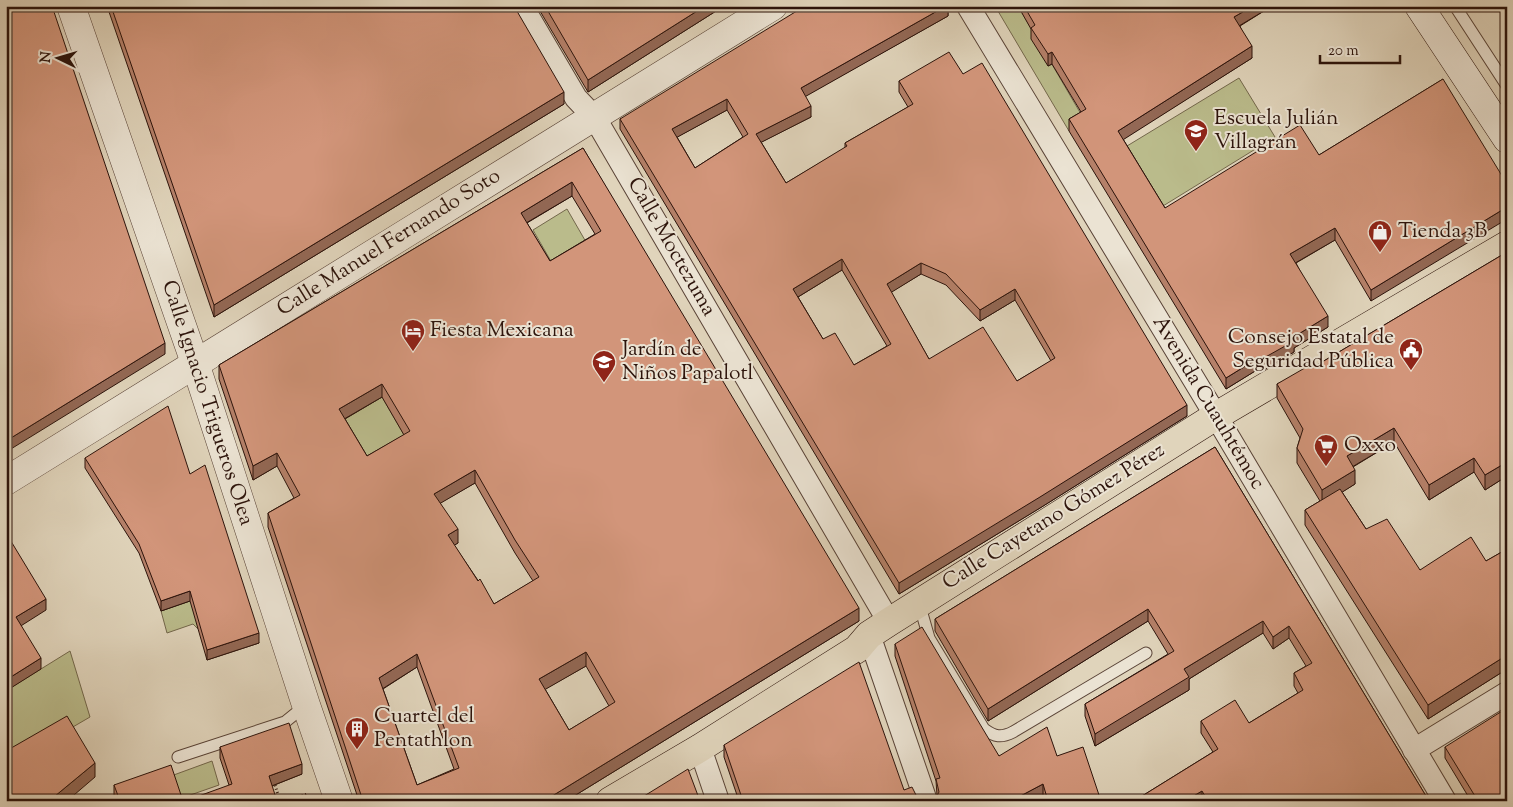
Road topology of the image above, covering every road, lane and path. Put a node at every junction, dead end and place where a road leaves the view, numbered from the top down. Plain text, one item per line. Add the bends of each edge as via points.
1 (71, 6) edge
2 (522, 6) edge
3 (773, 6) edge
4 (968, 6) edge
5 (1419, 6) edge
6 (1455, 6) edge
7 (1507, 86) edge
8 (595, 118) junction
9 (1507, 139) edge
10 (1507, 245) edge
11 (195, 362) junction
12 (1216, 416) junction
13 (6, 481) edge
14 (918, 603) junction
15 (879, 628) junction
16 (1146, 653) dead end
17 (1507, 693) edge
18 (306, 705) junction
19 (700, 748) junction
20 (1414, 750) junction
21 (178, 757) dead end
22 (271, 775) edge
23 (313, 792) dead end
24 (280, 801) edge
25 (288, 801) edge
26 (339, 801) edge
27 (610, 801) edge
28 (718, 801) edge
29 (926, 801) edge
30 (1445, 801) edge

1 - 11 street, Calle Ignacio Trigueros Olea
2 - 8 street, Calle Moctezuma via 576,98
3 - 8 street, Calle Manuel Fernando Soto
4 - 12 street, Avenida Cuauhtémoc
5 - 9 street
6 - 7 lane
8 - 11 street, Calle Manuel Fernando Soto
8 - 15 street, Calle Moctezuma
10 - 12 main road, Calle Cayetano Gómez Pérez
11 - 13 street, Calle Manuel Fernando Soto
11 - 18 street, Calle Ignacio Trigueros Olea
12 - 14 main road, Calle Cayetano Gómez Pérez
12 - 20 street, Avenida Cuauhtémoc
14 - 15 main road, Calle Cayetano Gómez Pérez
14 - 16 lane via 929,638 984,729 992,735 1004,737
15 - 19 main road, Calle Cayetano Gómez Pérez via 857,649
15 - 29 street, Calle Moctezuma
17 - 20 street
18 - 21 lane via 285,722
18 - 26 street, Calle Ignacio Trigueros Olea
19 - 27 main road, Calle Cayetano Gómez Pérez
19 - 28 street
20 - 30 street, Avenida Cuauhtémoc
22 - 24 path
23 - 25 path

